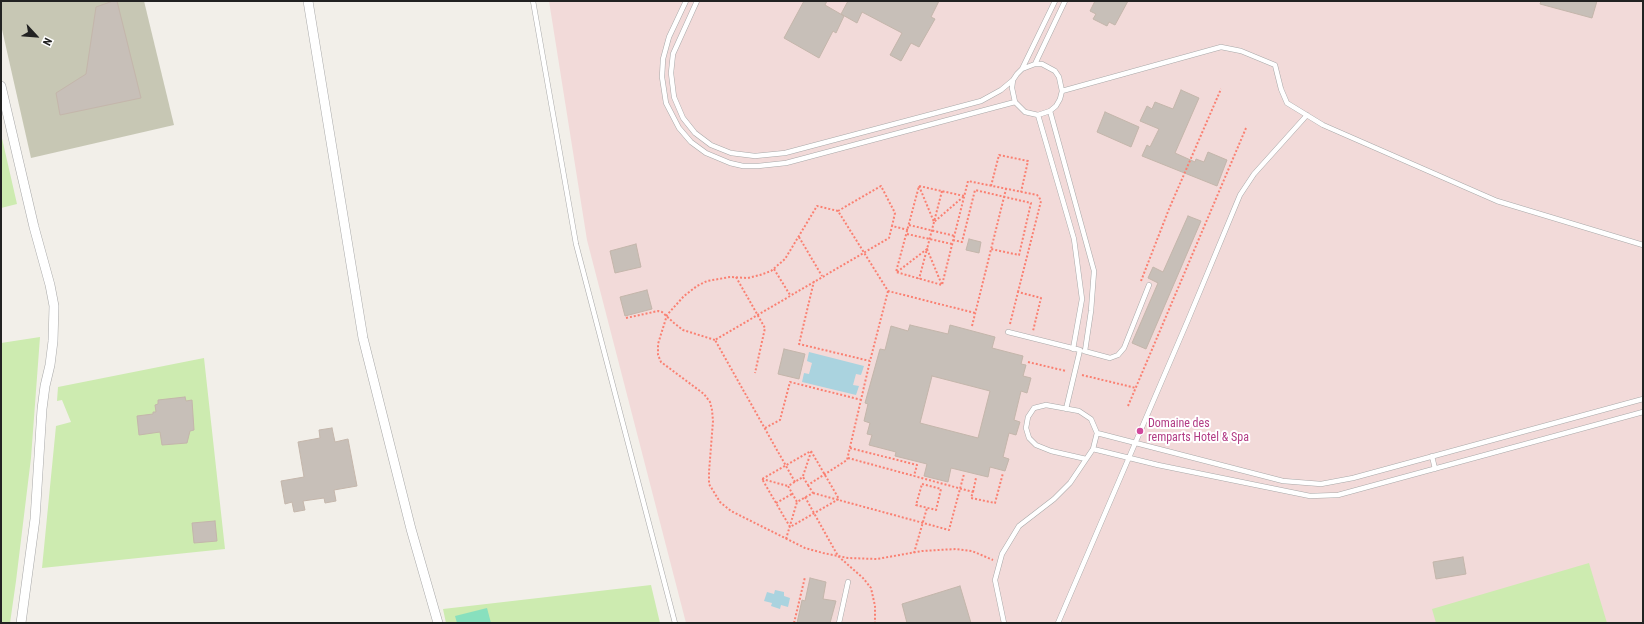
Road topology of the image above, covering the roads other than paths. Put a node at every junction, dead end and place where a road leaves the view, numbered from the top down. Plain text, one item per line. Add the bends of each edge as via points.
1 (308, 1) edge
2 (533, 1) edge
3 (686, 1) edge
4 (697, 1) edge
5 (1054, 1) edge
6 (1065, 1) edge
7 (1035, 64) junction
8 (1022, 68) junction
9 (1013, 80) junction
10 (1, 86) edge
11 (1062, 91) junction
12 (1015, 102) junction
13 (1050, 111) junction
14 (1038, 114) junction
15 (1307, 115) junction
16 (812, 146) junction
17 (813, 155) junction
18 (1643, 245) edge
19 (1149, 285) road end
20 (1008, 332) road end
21 (1073, 349) junction
22 (1082, 351) junction
23 (1643, 399) edge
24 (1066, 408) junction
25 (1643, 412) edge
26 (1097, 433) junction
27 (1134, 443) junction
28 (1093, 448) junction
29 (1432, 456) junction
30 (1129, 457) junction
31 (1086, 459) junction
32 (1435, 469) junction
33 (848, 582) dead end
34 (21, 623) edge
35 (438, 623) edge
36 (675, 623) edge
37 (839, 623) edge
38 (1004, 623) edge
39 (1058, 623) edge

1 - 35 street via 363,338 411,529
2 - 36 lane via 576,244
3 - 17 lane via 669,37 662,68 662,86 666,103 678,128 706,153 736,165 773,166
4 - 16 lane via 675,47 671,67 674,97 689,126 720,150 743,155 770,155
5 - 8 lane
6 - 7 lane
7 - 8 lane
7 - 11 lane via 1055,71 1062,84
8 - 9 lane
9 - 12 lane via 1012,95
9 - 16 lane via 981,101
10 - 34 street via 54,306 53,341 44,386 35,519
11 - 13 lane via 1056,106
11 - 15 lane via 1221,47 1241,51 1275,65 1287,103
12 - 14 lane via 1025,112
12 - 17 lane
13 - 14 lane
13 - 22 lane via 1094,271 1091,310
14 - 21 lane via 1074,239 1082,300
15 - 18 lane via 1323,125 1497,201
15 - 27 lane via 1257,170 1240,195
16 - 17 lane
19 - 22 lane via 1124,348 1118,355 1110,358
20 - 21 lane
21 - 22 lane
22 - 24 lane
23 - 29 lane
24 - 26 lane via 1079,411 1091,419
24 - 31 lane via 1046,405 1034,408 1028,417 1026,428 1029,438 1036,445 1051,451
25 - 32 lane
26 - 27 lane
26 - 28 lane
27 - 29 lane via 1283,480 1321,484 1353,478
27 - 30 lane
28 - 30 lane
28 - 31 lane
29 - 32 lane
30 - 32 lane via 1310,496 1338,495
30 - 39 lane
31 - 38 lane via 1065,489 1019,526 1002,554 995,580
33 - 37 lane

